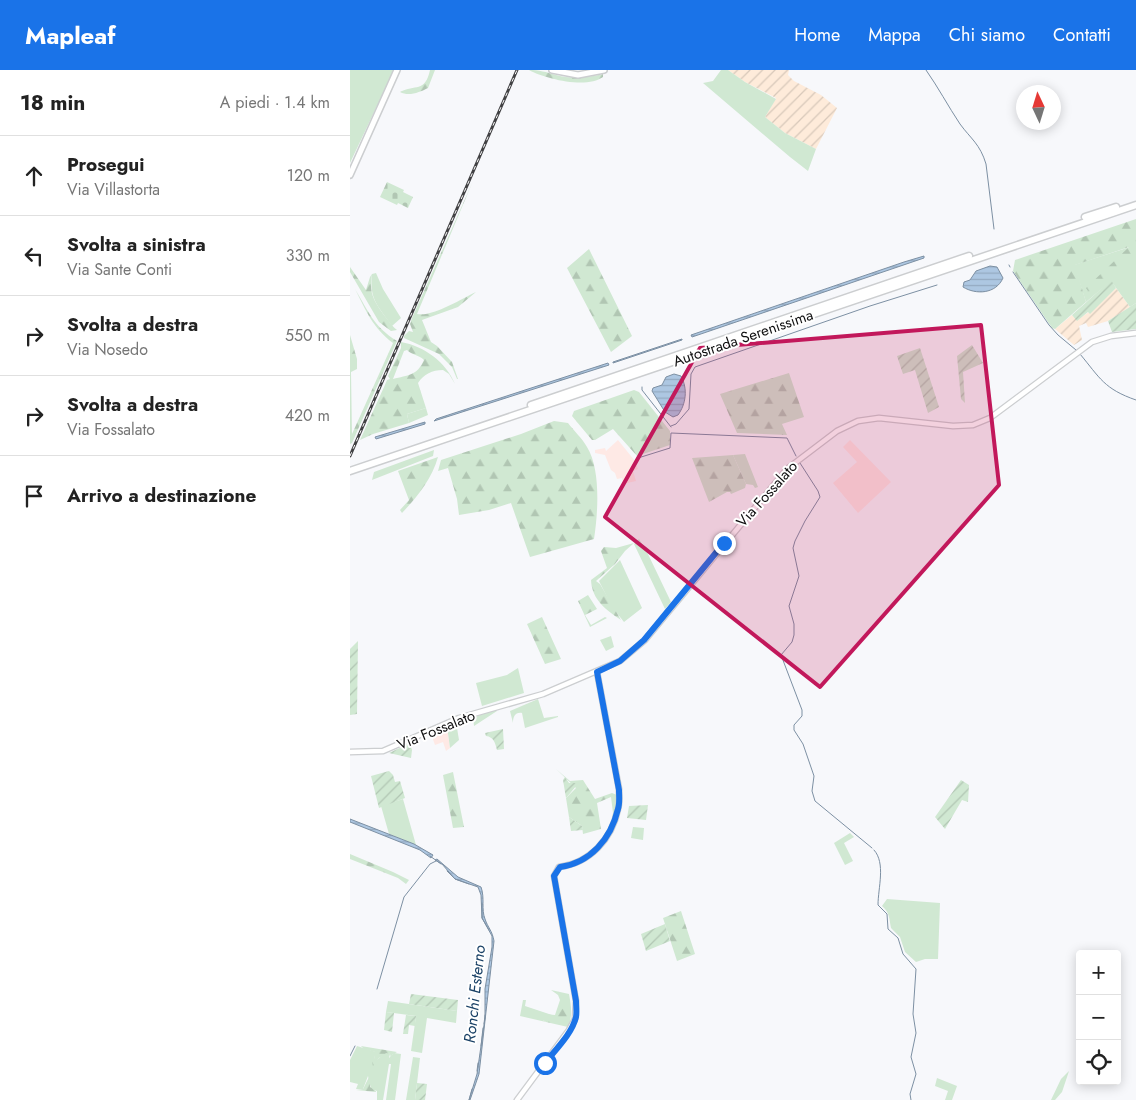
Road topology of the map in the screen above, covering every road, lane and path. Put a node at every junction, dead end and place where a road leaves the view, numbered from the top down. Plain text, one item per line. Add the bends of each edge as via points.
1 (397, 70) edge
2 (552, 70) edge
3 (603, 70) edge
4 (350, 174) edge
5 (1136, 200) edge
6 (1136, 205) edge
7 (1136, 332) edge
8 (351, 469) edge
9 (597, 672) junction
10 (350, 752) edge
11 (517, 1100) edge

1 - 4 main road
2 - 3 main road via 578,75
5 - 8 highway, Autostrada Serenissima
6 - 8 highway, Autostrada Serenissima
7 - 9 street, Via Fossalato via 1092,342 990,418 973,425 869,418 846,425 787,469 644,640 620,661
9 - 10 street, Via Fossalato via 531,698 459,718 388,749
9 - 11 street via 619,790 619,807 607,837 598,848 580,862 560,867 554,876 576,1001 575,1019

